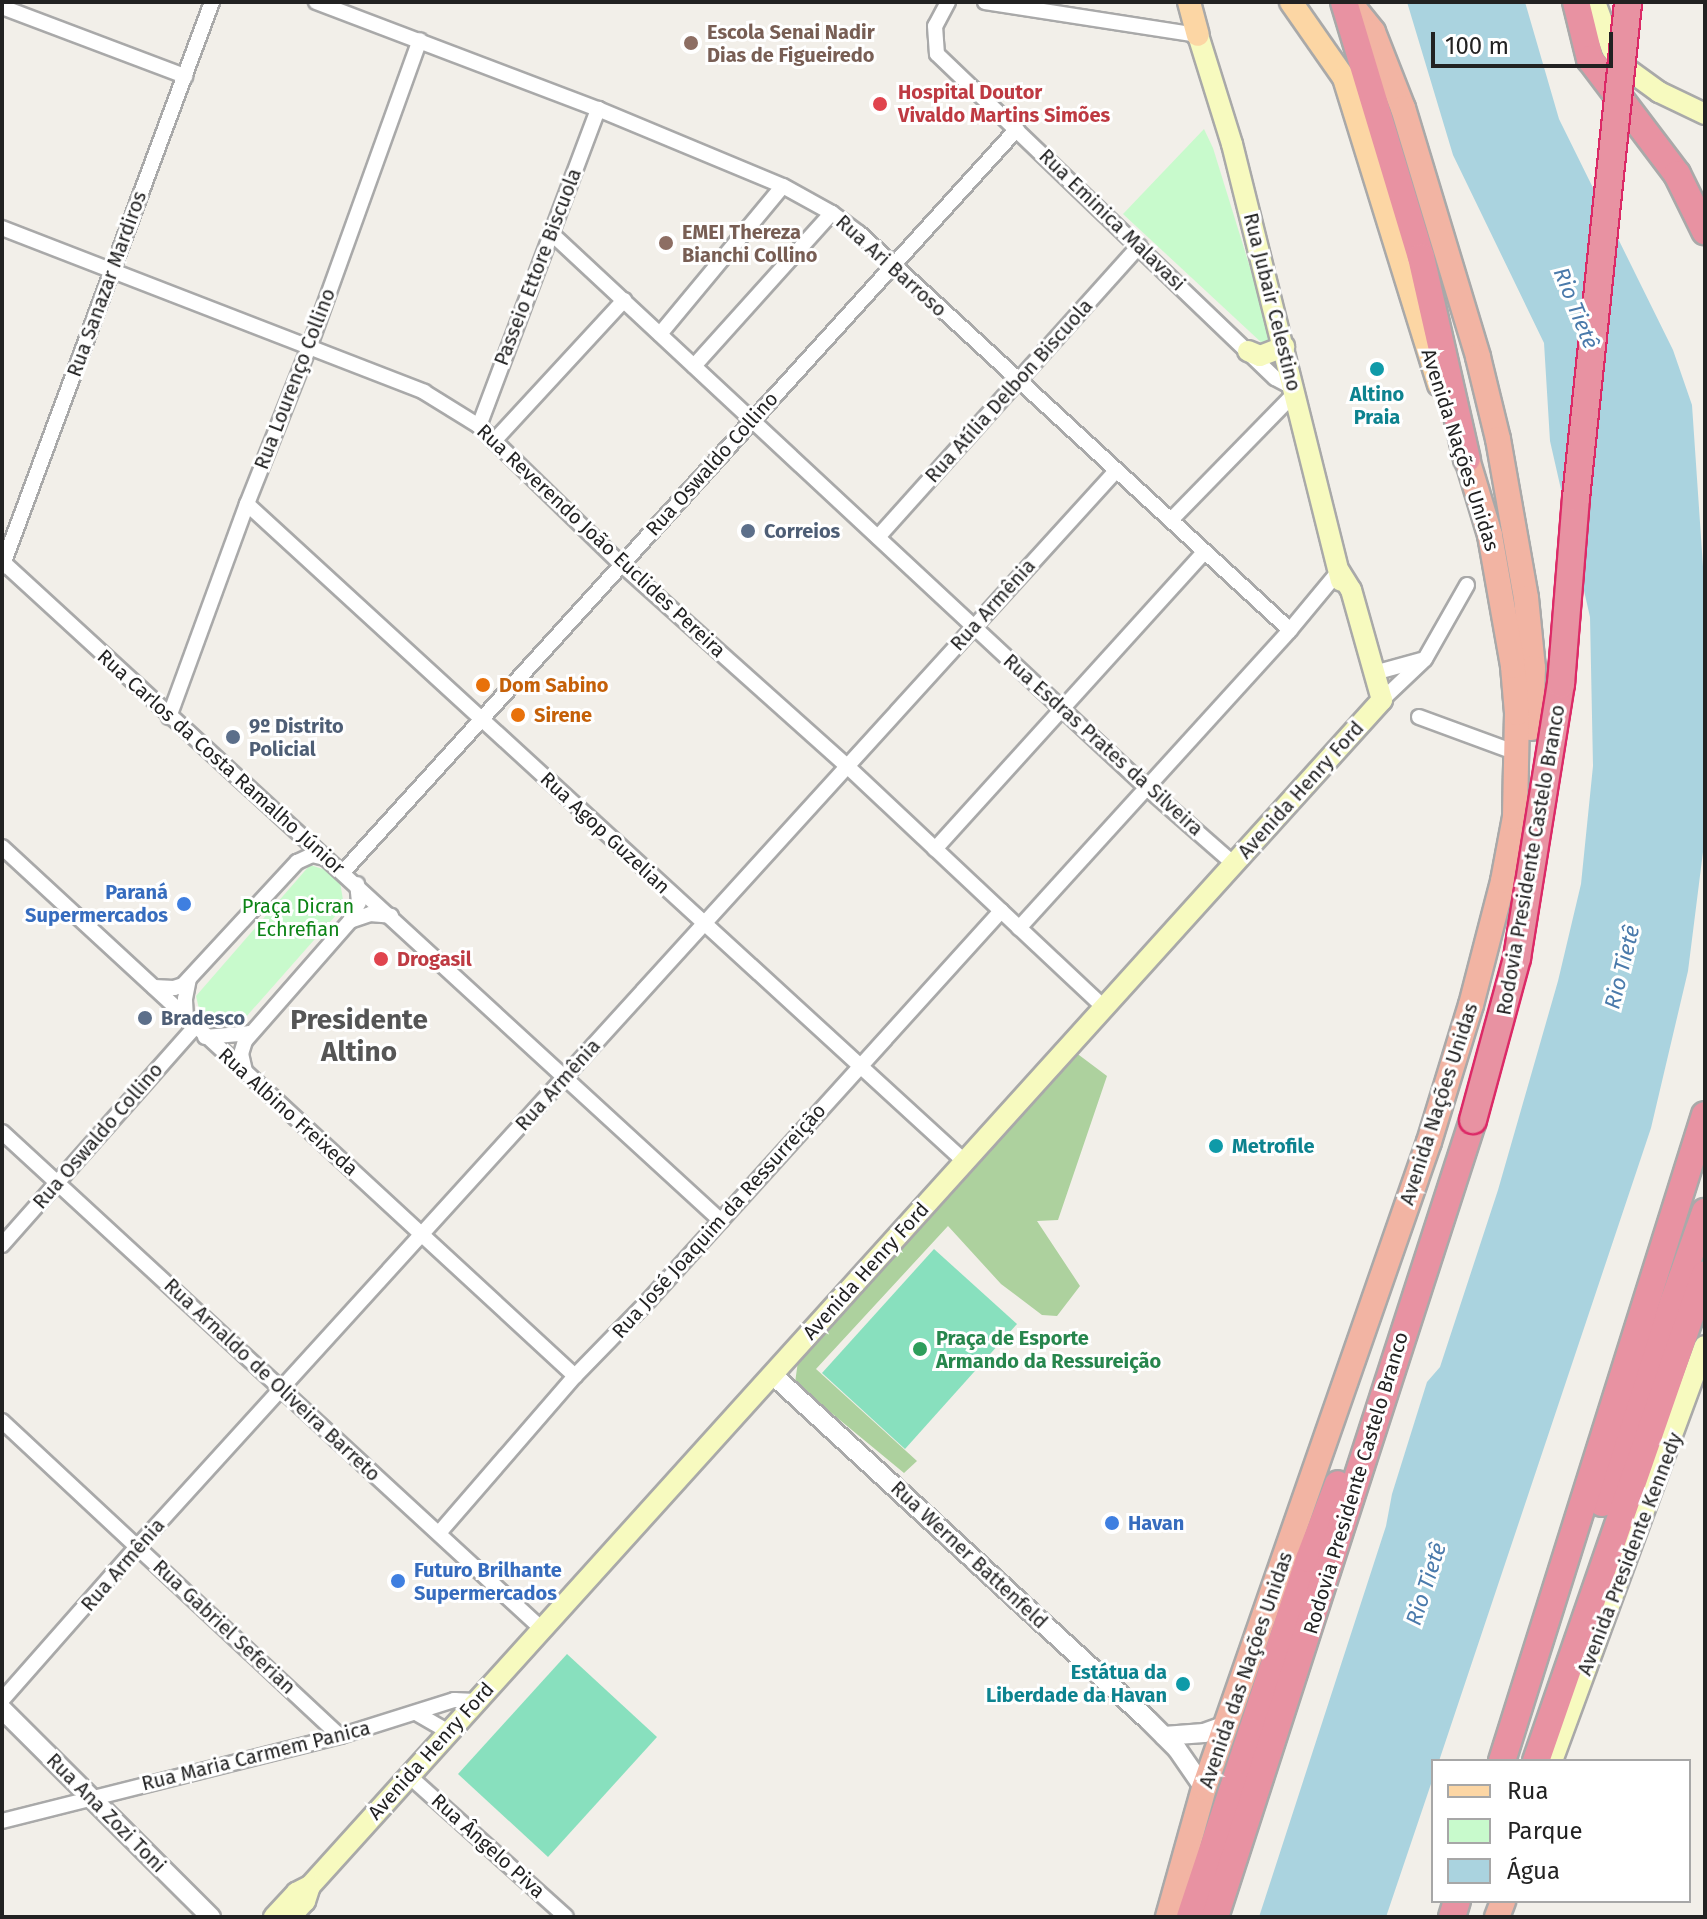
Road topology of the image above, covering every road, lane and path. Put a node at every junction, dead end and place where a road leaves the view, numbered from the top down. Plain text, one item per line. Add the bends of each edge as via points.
1 (212, 2) edge
2 (316, 2) edge
3 (948, 2) edge
4 (985, 2) edge
5 (1189, 2) edge
6 (1197, 2) edge
7 (1346, 2) edge
8 (1576, 2) edge
9 (1595, 2) edge
10 (1628, 2) edge
11 (1290, 4) edge
12 (2, 7) edge
13 (1198, 35) junction
14 (420, 40) junction
15 (185, 76) junction
16 (598, 109) junction
17 (1705, 114) edge
18 (1017, 129) junction
19 (783, 186) junction
20 (832, 213) junction
21 (2, 228) edge
22 (1705, 231) edge
23 (551, 233) junction
24 (1139, 246) junction
25 (891, 265) junction
26 (113, 271) junction
27 (624, 300) junction
28 (660, 334) junction
29 (310, 345) junction
30 (1284, 347) junction
31 (1248, 351) junction
32 (694, 366) junction
33 (1018, 380) junction
34 (1294, 391) junction
35 (752, 420) junction
36 (479, 426) junction
37 (494, 441) junction
38 (1467, 459) junction
39 (1116, 471) junction
40 (247, 504) junction
41 (1171, 520) junction
42 (878, 537) junction
43 (5, 547) edge
44 (1204, 552) junction
45 (621, 564) junction
46 (3, 565) edge
47 (1339, 571) junction
48 (1467, 585) dead end
49 (973, 626) junction
50 (1290, 630) junction
51 (1425, 659) junction
52 (1374, 673) junction
53 (1378, 705) junction
54 (1061, 708) junction
55 (169, 717) junction
56 (1419, 717) dead end
57 (483, 721) junction
58 (1517, 758) junction
59 (848, 767) junction
60 (1146, 787) junction
61 (302, 835) junction
62 (2, 847) edge
63 (935, 849) junction
64 (329, 860) junction
65 (297, 862) junction
66 (1234, 864) junction
67 (343, 872) junction
68 (357, 884) junction
69 (1001, 911) junction
70 (391, 916) junction
71 (350, 921) junction
72 (703, 924) junction
73 (1019, 928) junction
74 (189, 979) junction
75 (154, 987) junction
76 (1104, 1007) junction
77 (195, 1027) junction
78 (250, 1033) junction
79 (859, 1067) junction
80 (245, 1072) junction
81 (563, 1079) junction
82 (1705, 1115) edge
83 (2, 1132) edge
84 (965, 1162) junction
85 (57, 1183) junction
86 (1705, 1212) edge
87 (721, 1221) junction
88 (422, 1233) junction
89 (2, 1245) edge
90 (1705, 1274) edge
91 (1705, 1346) edge
92 (773, 1375) junction
93 (575, 1376) junction
94 (282, 1389) junction
95 (1382, 1395) junction
96 (2, 1421) edge
97 (1332, 1426) joint
98 (439, 1533) junction
99 (138, 1546) junction
100 (1556, 1595) junction
101 (542, 1629) junction
102 (2, 1700) edge
103 (475, 1701) junction
104 (2, 1709) edge
105 (416, 1713) junction
106 (1226, 1725) junction
107 (447, 1731) junction
108 (340, 1736) junction
109 (1164, 1736) junction
110 (1503, 1759) edge
111 (1537, 1759) edge
112 (1553, 1759) edge
113 (408, 1775) junction
114 (1204, 1788) junction
115 (92, 1797) junction
116 (2, 1821) edge
117 (310, 1886) junction
118 (211, 1917) edge
119 (274, 1917) edge
120 (290, 1917) edge
121 (566, 1917) edge
122 (1168, 1917) edge
123 (1190, 1917) edge
124 (1215, 1917) edge

1 - 15 street, Rua Sanazar Mardiros
2 - 14 street, Rua Ari Barroso
3 - 18 street, Rua Eminica Malavasi via 935,26 937,54
4 - 13 street
5 - 13 main road
6 - 13 main road via 1202,25
7 - 38 highway via 1421,257
7 - 58 highway via 1373,32 1384,56 1478,357 1502,455 1526,598 1532,708 1529,740
8 - 22 highway via 1590,59 1677,174
9 - 17 main road via 1612,49 1626,68 1659,92
10 - 95 highway, Rodovia Presidente Castelo Branco, bridge via 1561,684 1517,958 1473,1120
11 - 38 main road, Avenida Nações Unidas via 1344,78 1447,413
12 - 15 street
13 - 30 main road, Rua Jubair Celestino
14 - 16 street, Rua Ari Barroso
14 - 29 street, Rua Lourenço Collino
15 - 26 street, Rua Sanazar Mardiros
16 - 19 street, Rua Ari Barroso
16 - 23 street, Passeio Ettore Biscuola
18 - 24 street, Rua Eminica Malavasi
18 - 25 street, Rua Oswaldo Collino
19 - 20 street, Rua Ari Barroso
19 - 28 street
20 - 25 street, Rua Ari Barroso
20 - 32 street
21 - 26 street, Rua Reverendo João Euclides Pereira
23 - 27 street, Rua Esdras Prates da Silveira
23 - 36 street, Passeio Ettore Biscuola
24 - 31 street, Rua Eminica Malavasi
24 - 33 street, Rua Atília Delbon Biscuola
25 - 33 street, Rua Ari Barroso
25 - 35 street, Rua Oswaldo Collino
26 - 29 street, Rua Reverendo João Euclides Pereira
26 - 43 street, Rua Sanazar Mardiros
27 - 28 street, Rua Esdras Prates da Silveira
27 - 37 street
28 - 32 street, Rua Esdras Prates da Silveira
29 - 36 street, Rua Reverendo João Euclides Pereira via 424,392
29 - 40 street, Rua Lourenço Collino
30 - 31 main road via 1260,356
30 - 34 main road, Rua Jubair Celestino
31 - 34 street, Rua Eminica Malavasi
32 - 35 street, Rua Esdras Prates da Silveira
33 - 39 street, Rua Ari Barroso
33 - 42 street, Rua Atília Delbon Biscuola
34 - 41 street
34 - 47 main road, Rua Jubair Celestino
35 - 42 street, Rua Esdras Prates da Silveira
35 - 45 street, Rua Oswaldo Collino
36 - 37 street, Rua Reverendo João Euclides Pereira
37 - 45 street, Rua Reverendo João Euclides Pereira
38 - 58 highway, Avenida Nações Unidas via 1506,613
39 - 41 street, Rua Ari Barroso
39 - 49 street, Rua Armênia
40 - 55 street, Rua Lourenço Collino
40 - 57 street, Rua Agop Guzelian
41 - 44 street, Rua Ari Barroso
42 - 49 street, Rua Esdras Prates da Silveira
43 - 46 street, Rua Sanazar Mardiros
44 - 50 street, Rua Ari Barroso
44 - 54 street
45 - 57 street, Rua Oswaldo Collino
45 - 59 street, Rua Reverendo João Euclides Pereira
46 - 55 street, Rua Carlos da Costa Ramalho Júnior
47 - 50 street
47 - 52 main road, Rua Jubair Celestino via 1351,590
47 - 53 main road, Rua Jubair Celestino
48 - 51 street, Avenida Henry Ford
49 - 54 street, Rua Esdras Prates da Silveira
49 - 59 street, Rua Armênia
50 - 60 street
51 - 52 street
51 - 53 street, Avenida Henry Ford
52 - 53 main road, Rua Jubair Celestino
53 - 66 main road, Avenida Henry Ford
54 - 60 street, Rua Esdras Prates da Silveira
54 - 63 street
55 - 61 street, Rua Carlos da Costa Ramalho Júnior
56 - 58 street
57 - 67 street, Rua Oswaldo Collino
57 - 72 street, Rua Agop Guzelian
58 - 97 highway, Avenida Nações Unidas via 1515,817 1475,993
59 - 63 street, Rua Reverendo João Euclides Pereira
59 - 72 street, Rua Armênia
60 - 66 street, Rua Esdras Prates da Silveira
60 - 73 street
61 - 64 street, Rua Carlos da Costa Ramalho Júnior
61 - 65 street
62 - 75 street, Rua Albino Freixeda
63 - 69 street, Rua Reverendo João Euclides Pereira
64 - 65 street via 312,855
64 - 67 street, Rua Carlos da Costa Ramalho Júnior
65 - 74 street
66 - 76 main road, Avenida Henry Ford
67 - 68 street, Rua Carlos da Costa Ramalho Júnior
68 - 70 street, Rua Carlos da Costa Ramalho Júnior
68 - 71 street via 359,902
69 - 73 street, Rua Reverendo João Euclides Pereira
69 - 79 street, Rua José Joaquim da Ressurreição
70 - 71 street via 370,914
70 - 81 street, Rua Carlos da Costa Ramalho Júnior
71 - 78 street
72 - 79 street, Rua Agop Guzelian
72 - 81 street, Rua Armênia
73 - 76 street, Rua Reverendo João Euclides Pereira
74 - 75 street via 174,988
74 - 77 street via 185,999
75 - 77 street, Rua Albino Freixeda
76 - 84 main road, Avenida Henry Ford
77 - 78 street
77 - 80 street, Rua Albino Freixeda
77 - 85 street, Rua Oswaldo Collino
78 - 80 street via 241,1054
79 - 84 street, Rua Agop Guzelian
79 - 87 street, Rua José Joaquim da Ressurreição
80 - 88 street, Rua Albino Freixeda
81 - 87 street, Rua Carlos da Costa Ramalho Júnior
81 - 88 street, Rua Armênia
82 - 100 highway
83 - 85 street, Rua Arnaldo de Oliveira Barreto
84 - 92 main road, Avenida Henry Ford
85 - 89 street, Rua Oswaldo Collino
85 - 94 street, Rua Arnaldo de Oliveira Barreto
86 - 100 highway via 1585,1551
87 - 93 street, Rua José Joaquim da Ressurreição
88 - 93 street, Rua Albino Freixeda
88 - 94 street, Rua Armênia
90 - 111 highway
91 - 112 main road, Avenida Presidente Kennedy
92 - 101 main road, Avenida Henry Ford
92 - 109 street, Rua Werner Battenfeld
93 - 98 street, Rua José Joaquim da Ressurreição
94 - 98 street, Rua Arnaldo de Oliveira Barreto
94 - 99 street, Rua Armênia
95 - 123 highway via 1357,1436 1309,1559
95 - 124 highway, Rodovia Presidente Castelo Branco
96 - 99 street, Rua Gabriel Seferian
97 - 106 highway, Avenida das Nações Unidas
98 - 101 street, Rua Arnaldo de Oliveira Barreto
99 - 102 street, Rua Armênia
99 - 108 street, Rua Gabriel Seferian
100 - 110 highway
101 - 103 main road, Avenida Henry Ford
103 - 105 street, Rua Maria Carmem Panica via 454,1700
103 - 107 main road, Avenida Henry Ford
104 - 115 street, Rua Ana Zozi Toni
105 - 107 street
105 - 108 street, Rua Maria Carmem Panica
106 - 109 street via 1204,1733
106 - 114 highway, Avenida das Nações Unidas
107 - 113 main road, Avenida Henry Ford
108 - 115 street, Rua Maria Carmem Panica
109 - 114 street, Rua Werner Battenfeld
113 - 117 main road, Avenida Henry Ford
113 - 121 street, Rua Ângelo Piva
114 - 122 highway, Avenida das Nações Unidas
115 - 116 street, Rua Maria Carmem Panica
115 - 118 street, Rua Ana Zozi Toni
117 - 119 main road, Avenida Henry Ford
117 - 120 main road, Avenida Henry Ford

